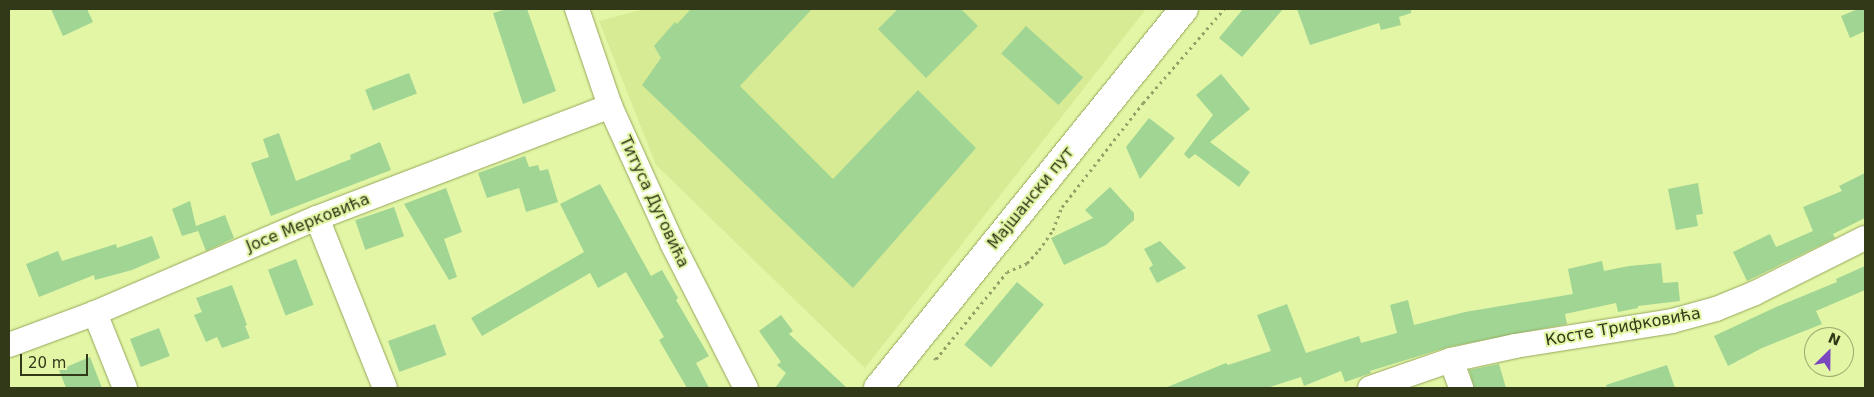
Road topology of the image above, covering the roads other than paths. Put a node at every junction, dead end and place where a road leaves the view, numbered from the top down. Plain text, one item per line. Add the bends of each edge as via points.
1 (577, 9) edge
2 (1184, 9) edge
3 (610, 106) junction
4 (317, 218) junction
5 (1865, 238) edge
6 (96, 313) junction
7 (9, 345) edge
8 (1451, 360) junction
9 (125, 388) edge
10 (385, 388) edge
11 (746, 388) edge
12 (878, 388) edge
13 (1370, 388) edge
14 (1461, 388) edge

1 - 3 street, Титуса Дуговића
2 - 12 street, Мајшански пут
3 - 4 street, Јосе Мерковића
3 - 11 street, Титуса Дуговића via 673,246
4 - 6 street, Јосе Мерковића
4 - 10 street
5 - 8 street, Косте Трифковића via 1716,309 1672,321 1515,346
6 - 7 street, Јосе Мерковића
6 - 9 street
8 - 13 street, Косте Трифковића
8 - 14 street

